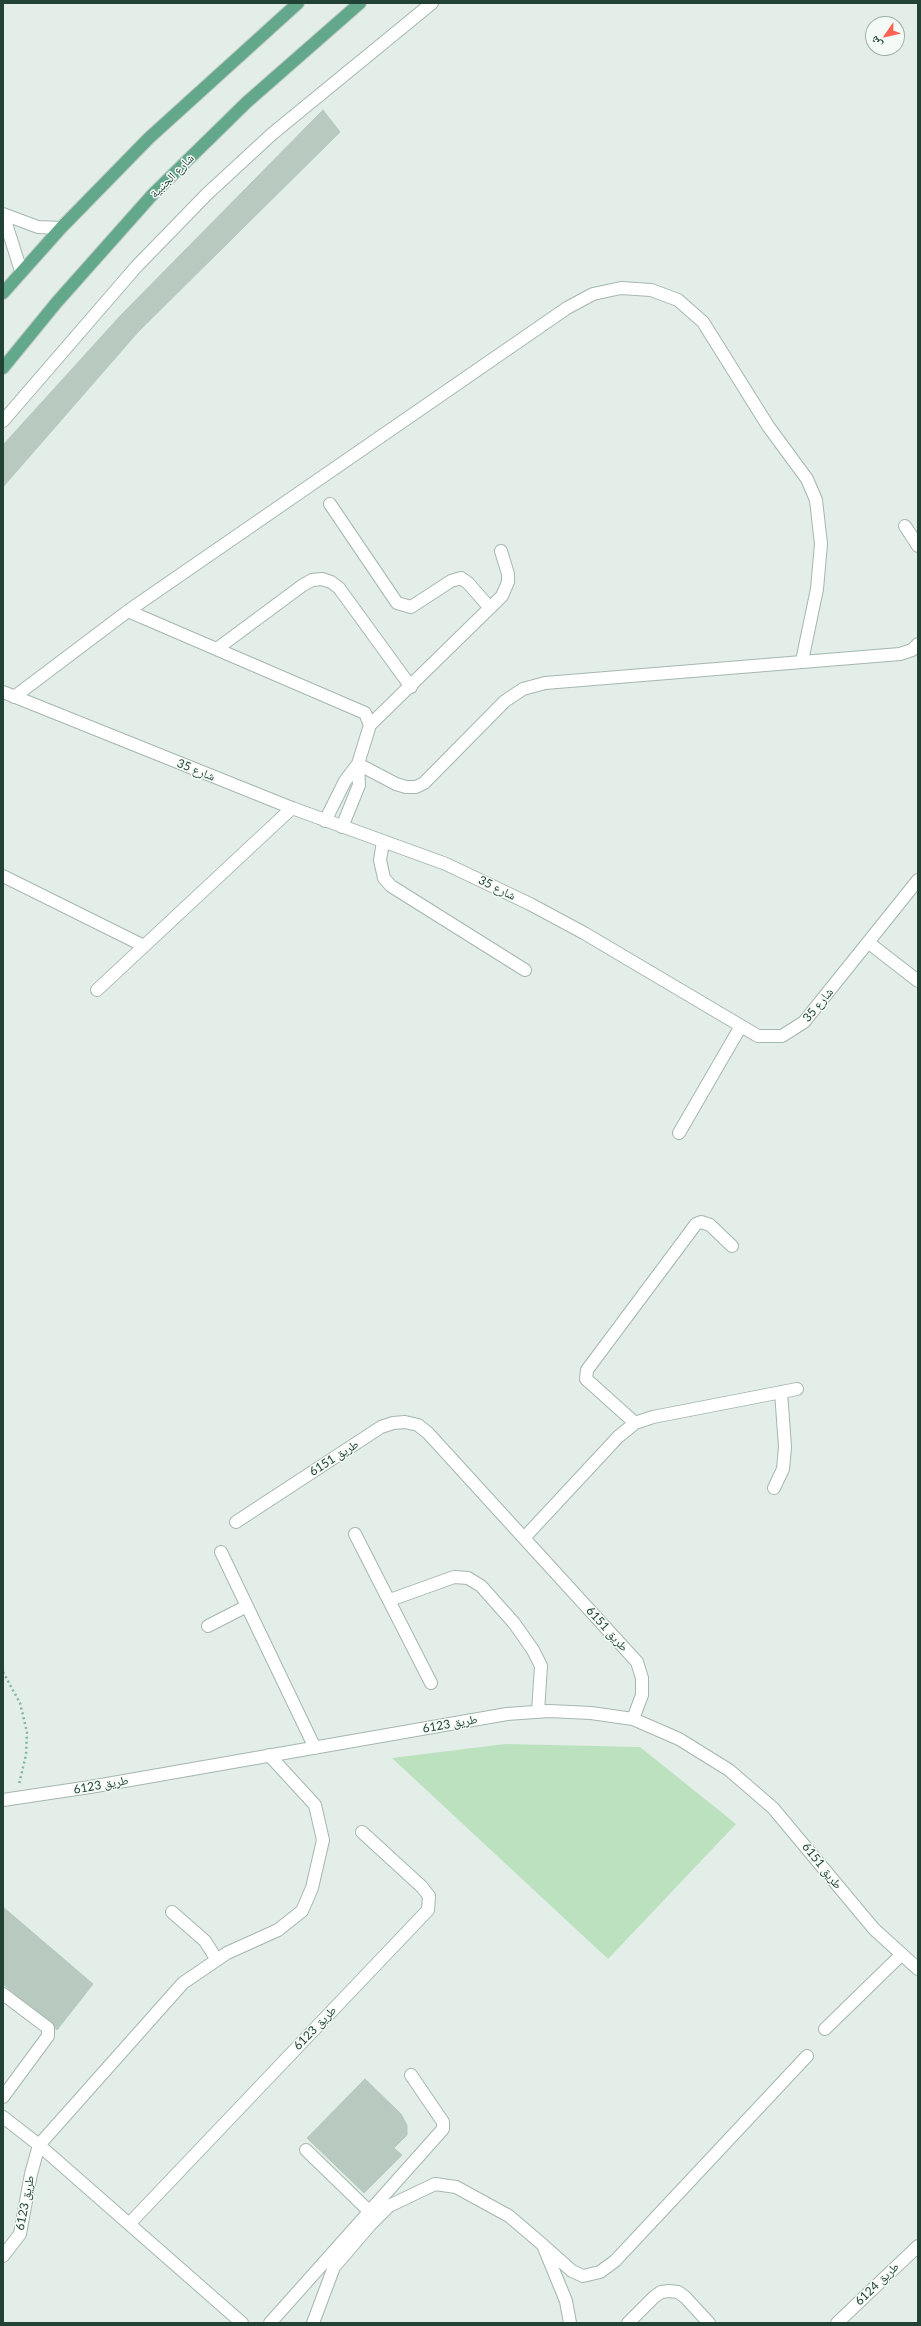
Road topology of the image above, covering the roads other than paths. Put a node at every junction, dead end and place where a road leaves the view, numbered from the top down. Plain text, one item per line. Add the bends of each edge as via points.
1 (298, 3) edge
2 (360, 3) edge
3 (432, 3) edge
4 (3, 214) edge
5 (61, 228) junction
6 (21, 271) junction
7 (3, 293) edge
8 (3, 368) edge
9 (3, 421) edge
10 (330, 504) dead end
11 (905, 526) dead end
12 (918, 546) edge
13 (501, 551) dead end
14 (490, 608) junction
15 (128, 611) junction
16 (918, 644) edge
17 (218, 648) junction
18 (802, 661) junction
19 (411, 686) junction
20 (9, 694) edge
21 (370, 725) junction
22 (358, 764) junction
23 (292, 808) junction
24 (325, 821) junction
25 (342, 827) junction
26 (383, 842) junction
27 (3, 876) edge
28 (918, 880) edge
29 (869, 943) junction
30 (142, 945) junction
31 (525, 970) dead end
32 (918, 981) edge
33 (96, 990) dead end
34 (741, 1026) junction
35 (679, 1133) dead end
36 (732, 1246) dead end
37 (797, 1389) dead end
38 (781, 1392) junction
39 (635, 1423) junction
40 (774, 1488) dead end
41 (236, 1522) dead end
42 (355, 1534) dead end
43 (524, 1538) junction
44 (221, 1552) dead end
45 (390, 1600) junction
46 (247, 1606) junction
47 (208, 1626) dead end
48 (431, 1683) dead end
49 (538, 1712) junction
50 (632, 1719) junction
51 (315, 1748) junction
52 (269, 1755) junction
53 (3, 1800) edge
54 (362, 1832) dead end
55 (172, 1912) dead end
56 (901, 1955) junction
57 (218, 1960) junction
58 (918, 1969) edge
59 (3, 1994) edge
60 (825, 2028) dead end
61 (807, 2056) dead end
62 (411, 2075) dead end
63 (3, 2097) edge
64 (3, 2117) edge
65 (39, 2145) junction
66 (306, 2150) dead end
67 (369, 2211) junction
68 (129, 2224) junction
69 (543, 2245) junction
70 (918, 2246) edge
71 (3, 2256) edge
72 (242, 2323) edge
73 (270, 2323) edge
74 (313, 2323) edge
75 (570, 2323) edge
76 (628, 2323) edge
77 (709, 2323) edge
78 (837, 2323) edge

1 - 5 main road via 149,138
2 - 8 main road, شارع الجنبية via 247,102 153,194 57,302
3 - 9 street via 272,134 207,194 136,267
4 - 5 street via 38,227
4 - 6 street
5 - 6 main road
6 - 7 main road
10 - 14 street via 397,603 407,607 415,605 451,581 460,578 468,583
11 - 12 street
13 - 14 street via 508,582 502,596
14 - 19 street
15 - 17 street
15 - 18 street via 567,308 593,294 621,288 651,290 678,300 703,322 768,426 807,479 816,500 821,544 817,589
15 - 20 street
16 - 18 street via 912,650 900,654
17 - 19 street via 303,585 312,580 322,579 339,588
17 - 21 street via 360,710
18 - 22 street via 539,684 524,689 505,701 424,783 416,787 396,784
19 - 21 street
20 - 23 street, شارع 35
21 - 22 street
22 - 24 street via 345,781
22 - 25 street via 359,785
23 - 24 street, شارع 35
23 - 30 street
24 - 25 street, شارع 35
25 - 26 street, شارع 35
26 - 31 street via 380,860 384,878 391,886
26 - 34 street, شارع 35 via 446,864 530,904
27 - 30 street
28 - 29 street, شارع 35
29 - 32 street
29 - 34 street, شارع 35 via 804,1022 782,1036 758,1036
30 - 33 street
34 - 35 street
36 - 39 street via 710,1225 701,1222 696,1224 587,1370 586,1379
37 - 38 street
38 - 39 street
38 - 40 street via 785,1447 783,1468
39 - 43 street via 618,1437
41 - 43 street, طريق 6151 via 381,1427 393,1422 405,1422 418,1425 428,1433
42 - 45 street
43 - 50 street, طريق 6151 via 637,1662 642,1678 642,1695
44 - 46 street
45 - 48 street
45 - 49 street via 454,1577 468,1578 481,1586 514,1623 541,1666
46 - 47 street
46 - 51 street
49 - 50 street, طريق 6123 via 591,1713
49 - 51 street, طريق 6123 via 507,1714
50 - 56 street, طريق 6151 via 679,1739 729,1770 773,1808 874,1929
51 - 52 street, طريق 6123
52 - 53 street, طريق 6123
52 - 57 street, طريق 6123 via 315,1805 323,1840 312,1888 302,1911 278,1930
54 - 68 street, طريق 6123 via 422,1887 429,1896 428,1910
55 - 57 street via 205,1941
56 - 58 street, طريق 6151
56 - 60 street
57 - 65 street, طريق 6123 via 183,1983
59 - 63 street via 48,2028 42,2048
61 - 69 street via 615,2261 600,2272 583,2276 572,2271
62 - 67 street via 444,2126
64 - 65 street
65 - 68 street
65 - 71 street, طريق 6123 via 20,2234
66 - 67 street
67 - 73 street
68 - 72 street
69 - 74 street via 509,2216 456,2187 435,2184 389,2206 370,2225 334,2267
69 - 75 street via 566,2301
70 - 78 street, طريق 6124
76 - 77 street via 654,2297 661,2292 669,2291 678,2292 685,2297

